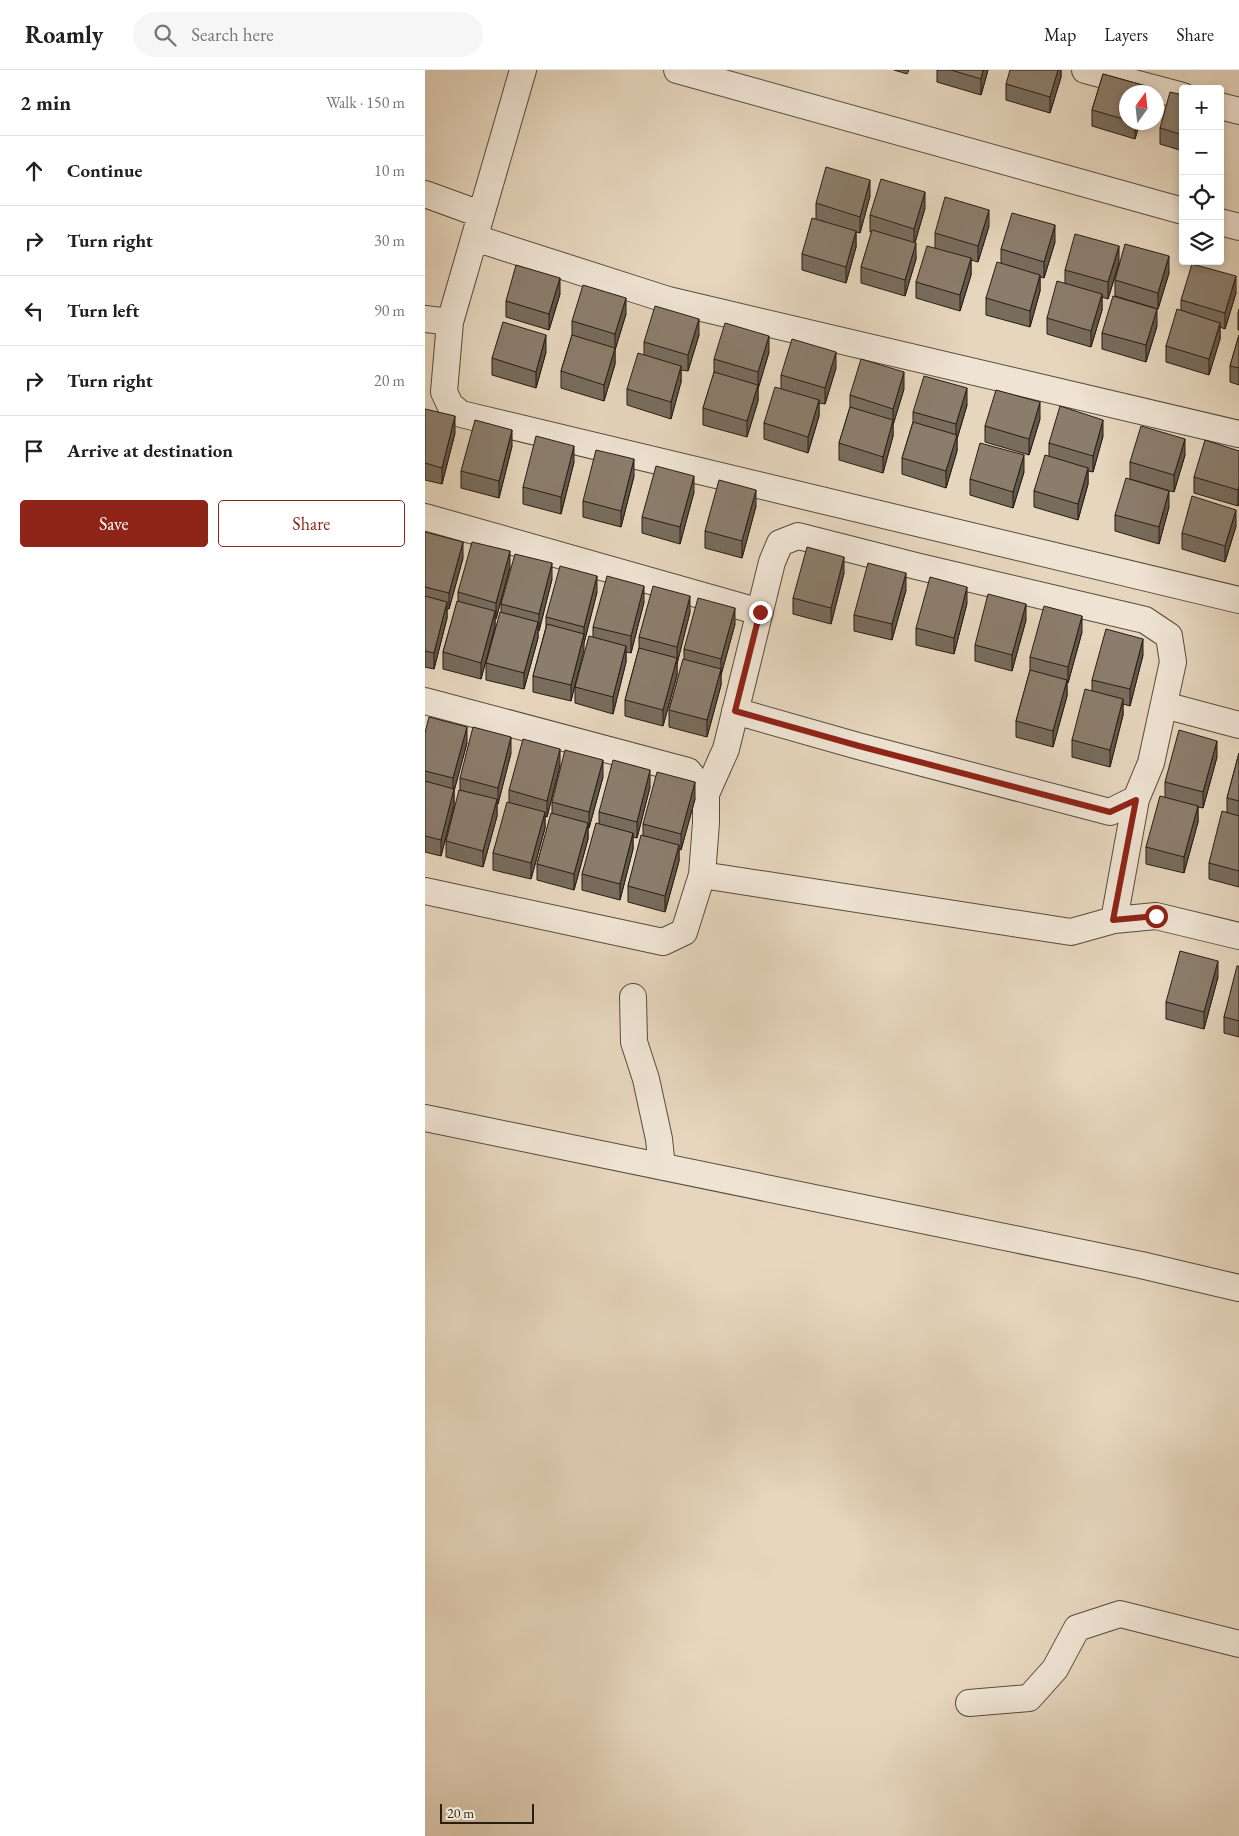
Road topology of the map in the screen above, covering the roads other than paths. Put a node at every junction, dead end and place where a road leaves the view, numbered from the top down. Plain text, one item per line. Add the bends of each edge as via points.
1 (523, 70) edge
2 (677, 70) edge
3 (1085, 70) edge
4 (1179, 95) edge
5 (1224, 107) edge
6 (1239, 111) edge
7 (425, 194) edge
8 (1179, 210) edge
9 (1224, 223) edge
10 (478, 226) junction
11 (1239, 227) edge
12 (437, 320) edge
13 (1239, 434) edge
14 (425, 517) edge
15 (1239, 600) edge
16 (760, 612) junction
17 (425, 701) edge
18 (1164, 705) junction
19 (735, 711) junction
20 (1239, 725) edge
21 (706, 794) junction
22 (1136, 800) junction
23 (702, 875) junction
24 (425, 891) edge
25 (1113, 920) junction
26 (1239, 936) edge
27 (633, 997) dead end
28 (425, 1118) edge
29 (662, 1167) junction
30 (1239, 1288) edge
31 (1239, 1644) edge
32 (969, 1703) dead end

1 - 10 street
2 - 8 street
3 - 4 street
5 - 6 street
7 - 10 street
9 - 11 street
10 - 12 street
10 - 13 street via 668,300
12 - 15 street via 444,392 450,405 461,414
14 - 16 street
16 - 18 street via 780,542 798,536 1145,620 1169,636 1173,662
16 - 19 street
17 - 21 street via 688,771
18 - 20 street
18 - 22 street via 1151,763
19 - 21 street via 726,749
19 - 22 street via 1110,812
21 - 23 street
22 - 25 street
23 - 24 street via 684,932 663,942
23 - 25 street via 1071,932
25 - 26 street via 1156,916
27 - 29 street via 634,1042 647,1079
28 - 29 street
29 - 30 street
31 - 32 street via 1120,1614 1077,1628 1055,1669 1029,1698

